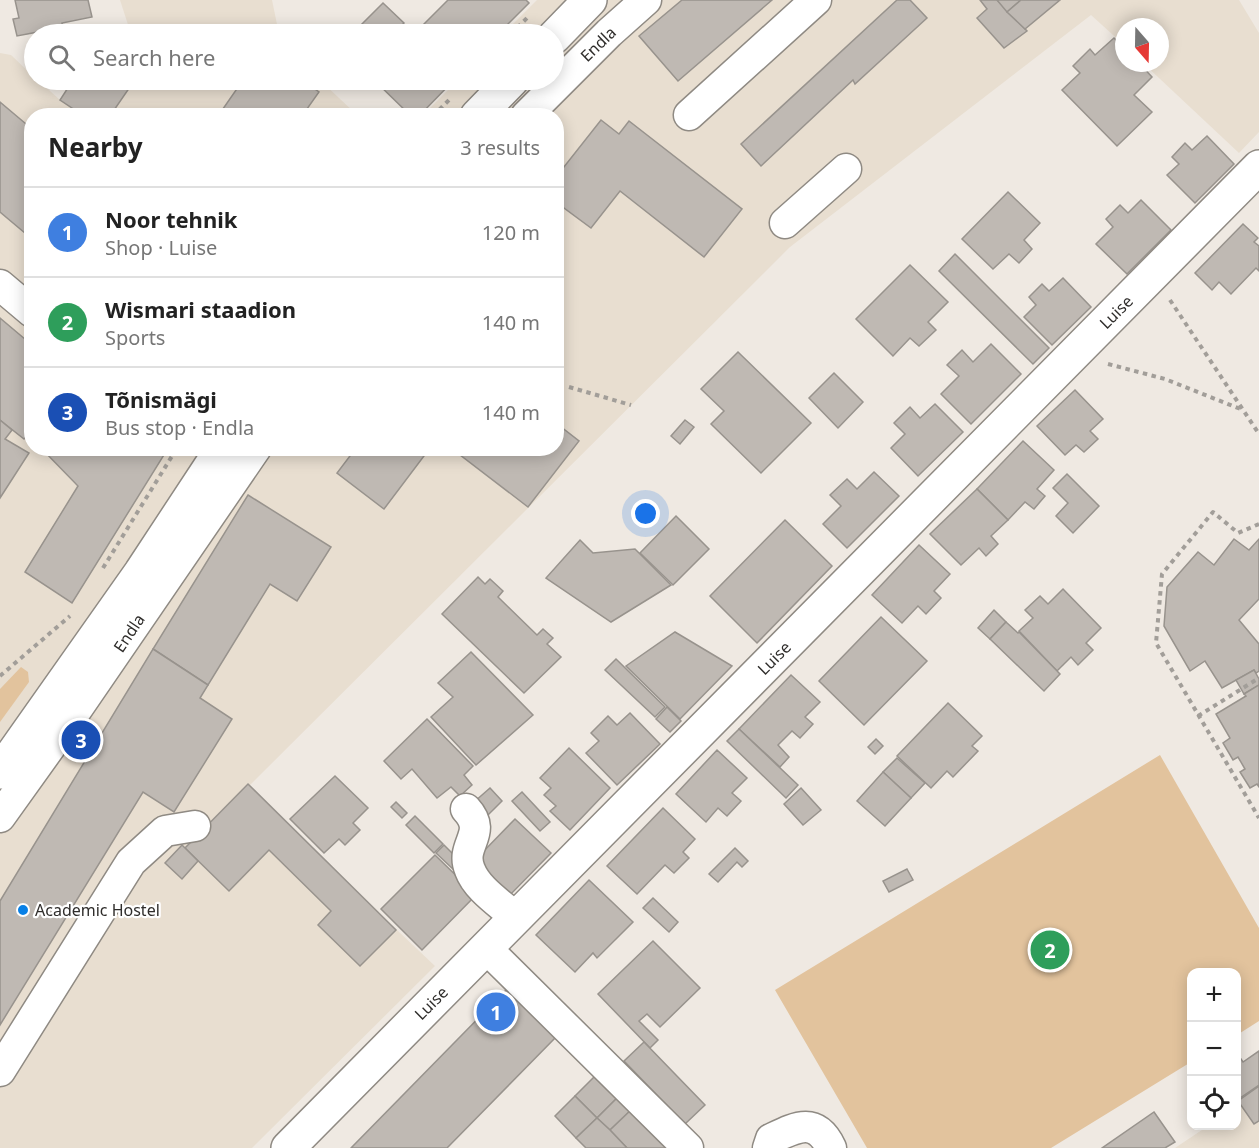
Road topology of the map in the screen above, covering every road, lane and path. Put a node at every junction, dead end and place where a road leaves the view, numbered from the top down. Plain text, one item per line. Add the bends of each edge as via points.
1 (590, 0) edge
2 (646, 0) edge
3 (816, 0) edge
4 (564, 27) edge
5 (564, 78) edge
6 (502, 90) edge
7 (552, 90) edge
8 (485, 108) edge
9 (534, 108) edge
10 (689, 115) dead end
11 (1259, 167) edge
12 (846, 169) dead end
13 (785, 223) dead end
14 (1153, 274) junction
15 (0, 285) edge
16 (24, 305) edge
17 (1075, 353) junction
18 (569, 387) dead end
19 (631, 405) dead end
20 (1243, 410) junction
21 (1259, 434) edge
22 (172, 456) edge
23 (213, 456) edge
24 (251, 456) edge
25 (1259, 524) edge
26 (97, 578) dead end
27 (70, 616) dead end
28 (0, 676) edge
29 (1259, 678) edge
30 (1198, 716) junction
31 (0, 772) edge
32 (466, 809) dead end
33 (0, 817) edge
34 (1259, 818) edge
35 (195, 826) dead end
36 (516, 918) junction
37 (486, 948) junction
38 (0, 1071) edge
39 (288, 1148) edge
40 (688, 1148) edge
41 (768, 1148) edge
42 (831, 1148) edge

1 - 4 main road
2 - 5 street, Endla
3 - 10 street
6 - 8 main road
7 - 9 street, Endla
11 - 14 main road, Luise
12 - 13 street
14 - 17 main road, Luise
14 - 20 path
15 - 16 street
17 - 20 path via 1165,379
17 - 36 main road, Luise
18 - 19 path
20 - 21 path
22 - 26 path
23 - 31 main road, Endla via 134,581
24 - 33 street, Endla
25 - 30 path via 1238,533 1213,512 1162,574 1156,643
27 - 28 path
29 - 30 path
30 - 34 path
32 - 36 street via 476,824 468,849 470,871
35 - 38 street via 165,831 131,862
36 - 37 main road, Luise
37 - 39 main road, Luise
37 - 40 street
41 - 42 street via 771,1139 802,1126 815,1129

